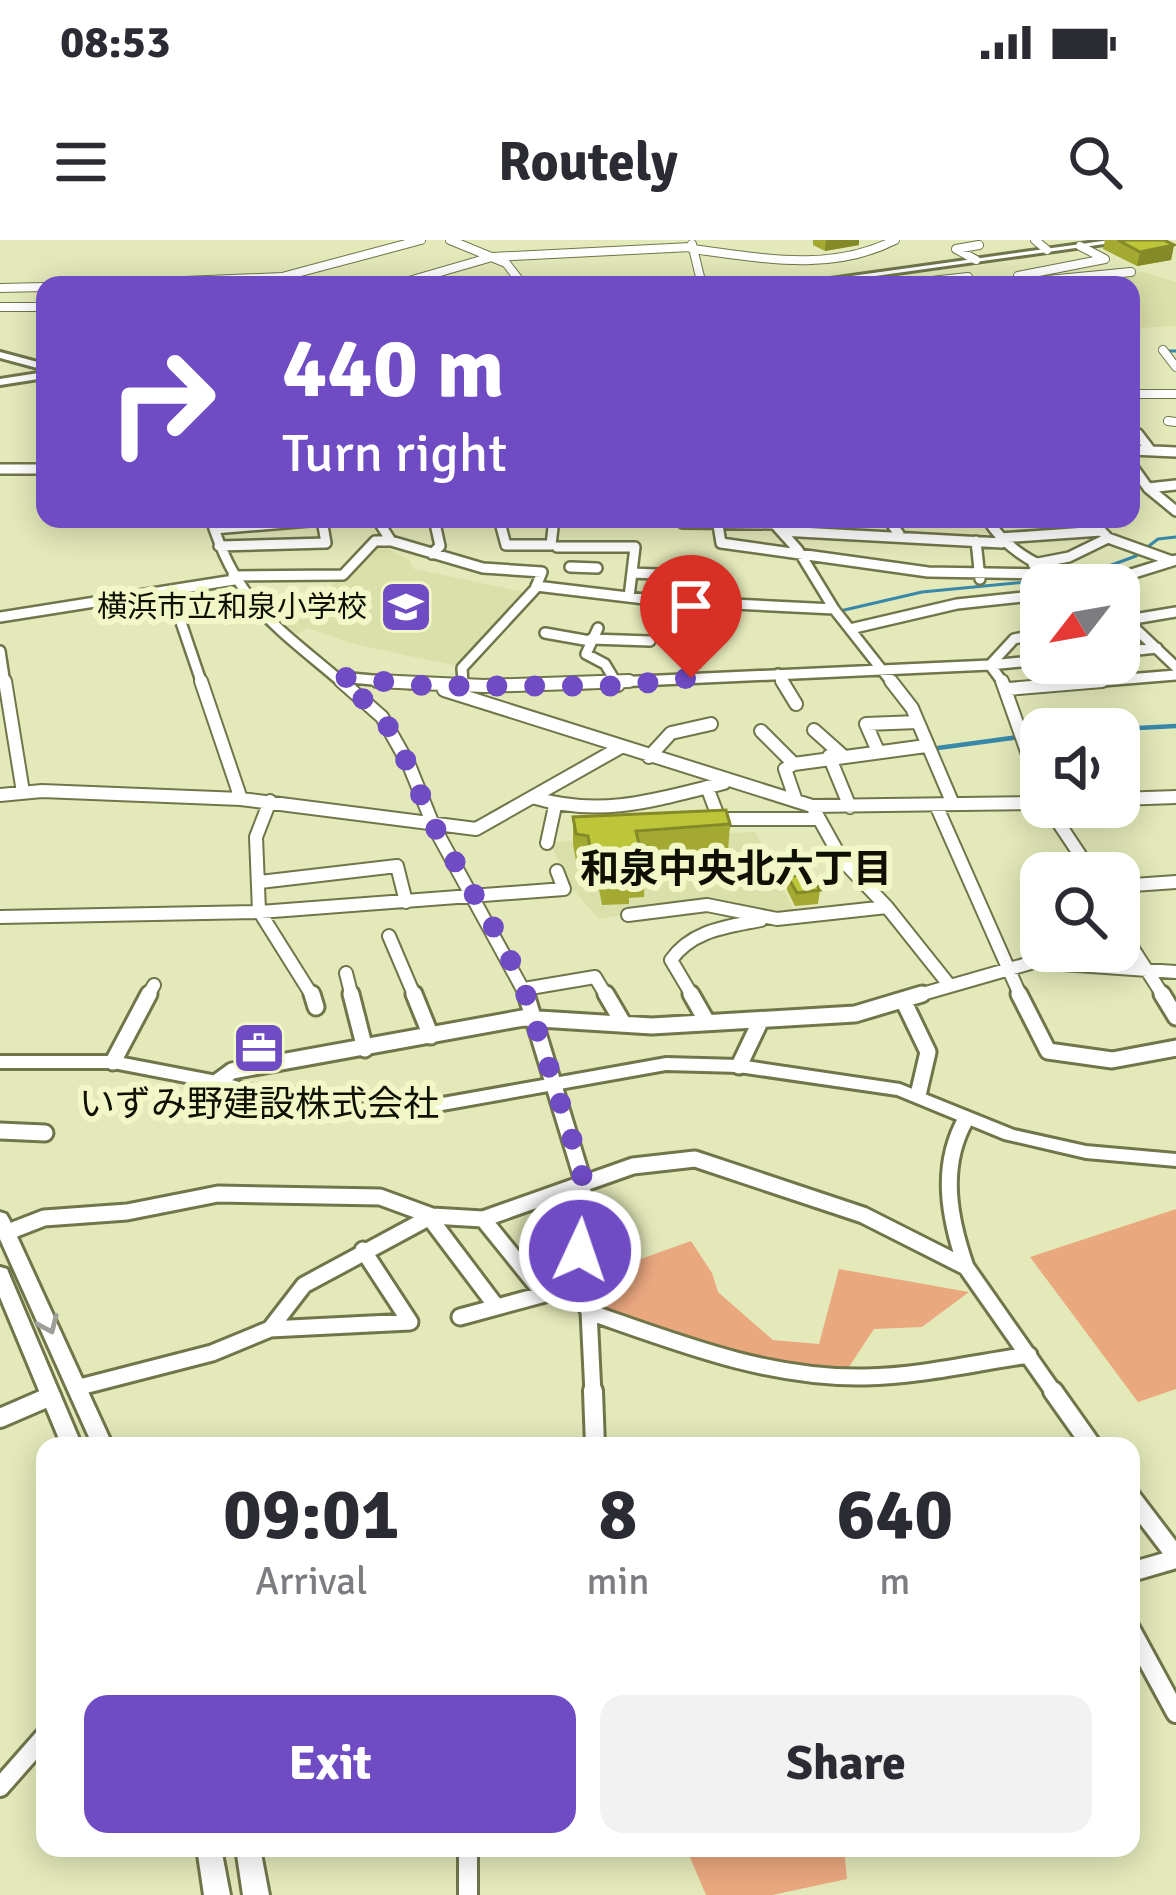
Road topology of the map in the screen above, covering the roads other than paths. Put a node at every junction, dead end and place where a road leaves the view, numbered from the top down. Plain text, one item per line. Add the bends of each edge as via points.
1 (421, 240) edge
2 (450, 240) edge
3 (895, 240) edge
4 (1035, 240) edge
5 (1129, 240) edge
6 (961, 242) edge
7 (692, 246) edge
8 (1080, 246) junction
9 (1047, 250) junction
10 (492, 256) junction
11 (976, 260) junction
12 (815, 262) junction
13 (950, 263) junction
14 (1054, 268) junction
15 (1131, 272) dead end
16 (286, 276) edge
17 (425, 276) edge
18 (518, 276) edge
19 (700, 276) edge
20 (836, 276) edge
21 (854, 276) edge
22 (967, 276) edge
23 (1019, 276) edge
24 (1070, 276) edge
25 (1084, 276) edge
26 (36, 286) edge
27 (0, 288) edge
28 (0, 307) edge
29 (36, 307) edge
30 (1163, 350) dead end
31 (0, 355) edge
32 (1176, 367) edge
33 (36, 368) edge
34 (36, 373) edge
35 (0, 382) edge
36 (1140, 394) edge
37 (1176, 394) edge
38 (1140, 436) edge
39 (1140, 450) edge
40 (1151, 451) junction
41 (1176, 452) edge
42 (0, 469) edge
43 (36, 469) edge
44 (1140, 477) edge
45 (1176, 486) edge
46 (1148, 488) junction
47 (1176, 512) edge
48 (213, 528) edge
49 (323, 528) edge
50 (383, 528) edge
51 (436, 528) edge
52 (502, 528) edge
53 (553, 528) edge
54 (718, 528) edge
55 (779, 528) edge
56 (817, 528) edge
57 (894, 528) edge
58 (993, 528) edge
59 (1098, 528) edge
60 (898, 534) junction
61 (1104, 534) junction
62 (391, 541) junction
63 (976, 541) junction
64 (1001, 541) junction
65 (220, 546) junction
66 (557, 547) dead end
67 (798, 550) junction
68 (432, 554) junction
69 (1174, 560) edge
70 (1034, 564) joint
71 (1140, 570) edge
72 (632, 573) junction
73 (680, 575) dead end
74 (1020, 576) edge
75 (233, 578) junction
76 (980, 579) junction
77 (536, 586) junction
78 (170, 590) junction
79 (570, 592) junction
80 (598, 594) junction
81 (1020, 597) edge
82 (620, 602) junction
83 (836, 611) junction
84 (1176, 612) edge
85 (0, 616) edge
86 (1140, 616) edge
87 (850, 629) junction
88 (1140, 633) edge
89 (545, 634) dead end
90 (593, 636) junction
91 (1020, 638) edge
92 (650, 641) dead end
93 (1157, 648) junction
94 (1140, 650) edge
95 (0, 651) edge
96 (1020, 662) edge
97 (990, 665) junction
98 (883, 669) junction
99 (1176, 671) edge
100 (778, 674) junction
101 (340, 677) junction
102 (464, 683) junction
103 (428, 686) junction
104 (618, 686) junction
105 (1008, 689) junction
106 (796, 704) dead end
107 (918, 722) junction
108 (711, 724) dead end
109 (1020, 727) edge
110 (761, 730) dead end
111 (814, 730) dead end
112 (926, 746) junction
113 (621, 747) junction
114 (877, 749) junction
115 (835, 755) junction
116 (649, 757) junction
117 (794, 764) junction
118 (726, 782) junction
119 (707, 787) junction
120 (22, 792) junction
121 (0, 795) edge
122 (1176, 796) edge
123 (536, 798) junction
124 (241, 799) junction
125 (1140, 799) edge
126 (270, 801) junction
127 (796, 801) junction
128 (952, 804) junction
129 (936, 805) junction
130 (1020, 805) edge
131 (555, 806) junction
132 (850, 807) junction
133 (815, 813) junction
134 (434, 826) junction
135 (547, 843) dead end
136 (557, 871) dead end
137 (260, 882) junction
138 (1176, 882) edge
139 (1140, 885) edge
140 (472, 896) junction
141 (406, 902) junction
142 (887, 907) junction
143 (682, 910) junction
144 (260, 912) junction
145 (628, 915) dead end
146 (0, 917) edge
147 (770, 918) junction
148 (389, 936) dead end
149 (695, 936) junction
150 (1140, 959) edge
151 (1007, 967) junction
152 (1148, 971) junction
153 (346, 973) dead end
154 (1176, 973) edge
155 (154, 986) dead end
156 (950, 986) junction
157 (524, 989) junction
158 (904, 1000) junction
159 (316, 1007) dead end
160 (1176, 1017) edge
161 (533, 1018) junction
162 (707, 1022) junction
163 (760, 1022) junction
164 (623, 1023) junction
165 (431, 1036) junction
166 (1176, 1048) edge
167 (365, 1049) junction
168 (0, 1062) edge
169 (113, 1062) junction
170 (739, 1066) junction
171 (217, 1082) junction
172 (556, 1082) junction
173 (918, 1095) junction
174 (966, 1119) junction
175 (0, 1131) edge
176 (44, 1133) dead end
177 (1176, 1160) edge
178 (583, 1181) junction
179 (431, 1216) junction
180 (483, 1219) junction
181 (4, 1226) edge
182 (363, 1250) junction
183 (966, 1267) junction
184 (0, 1274) edge
185 (578, 1285) junction
186 (542, 1292) junction
187 (496, 1306) junction
188 (589, 1312) junction
189 (460, 1318) dead end
190 (270, 1329) junction
191 (1029, 1355) junction
192 (76, 1388) junction
193 (51, 1396) junction
194 (0, 1418) edge
195 (68, 1437) edge
196 (99, 1437) edge
197 (595, 1437) edge
198 (1085, 1437) edge
199 (1140, 1509) edge
200 (1176, 1558) edge
201 (1140, 1569) edge
202 (1140, 1647) edge
203 (1176, 1713) edge
204 (36, 1746) edge
205 (0, 1787) edge
206 (211, 1857) edge
207 (250, 1857) edge
208 (468, 1857) edge
209 (217, 1895) edge
210 (256, 1895) edge
211 (468, 1895) edge

1 - 16 street
2 - 10 street
3 - 12 street
4 - 9 street
5 - 8 main road
6 - 11 street via 975,246 956,249
7 - 10 street
7 - 12 street
7 - 19 street
8 - 9 main road
8 - 14 street via 1105,259
9 - 11 main road
10 - 17 street
10 - 18 street
11 - 13 main road
12 - 20 street
13 - 21 main road
13 - 22 street
14 - 23 street
14 - 24 street
15 - 25 street
26 - 27 street
28 - 29 street
30 - 32 street
31 - 33 street
34 - 35 main road
36 - 37 street
38 - 40 street
39 - 40 street
40 - 41 street
42 - 43 street
44 - 46 street
45 - 46 street
46 - 47 street
48 - 65 street
49 - 65 street via 326,544
50 - 62 street
51 - 68 street via 440,546
52 - 53 street via 506,545 551,545
54 - 67 street via 721,543
55 - 67 street
56 - 60 street
57 - 60 street
58 - 64 street
59 - 61 street
60 - 63 street
61 - 64 street
61 - 69 street
61 - 70 street via 1069,557
62 - 68 street
62 - 75 street via 375,542 343,575
63 - 64 street
63 - 76 street
64 - 70 street
65 - 75 street
66 - 72 street via 634,547
67 - 76 street
67 - 83 street
68 - 77 street via 542,572
69 - 71 street
72 - 73 street
72 - 82 street
74 - 76 street
75 - 78 street
75 - 101 street via 247,600
77 - 79 street
77 - 102 street via 462,668
78 - 85 street
78 - 124 street
79 - 80 street
79 - 80 street via 575,567 599,573
80 - 82 street
81 - 87 street
82 - 83 street
83 - 87 street
84 - 86 street
87 - 98 street
88 - 93 street
89 - 90 street
90 - 92 street
90 - 104 street via 586,654 605,664
91 - 97 street
93 - 94 street
93 - 99 street
95 - 120 street
96 - 97 street
97 - 98 street
97 - 105 street
98 - 100 street
98 - 107 street
99 - 105 street
100 - 104 street
100 - 106 street
101 - 103 street
101 - 134 street via 398,742
102 - 103 street
102 - 104 street
103 - 113 street
105 - 109 street
107 - 112 street
107 - 114 street via 866,724
108 - 116 street via 671,733
110 - 117 street
111 - 115 street
112 - 114 street
112 - 128 street
113 - 116 street
113 - 123 street
114 - 115 street
115 - 117 street
115 - 132 street
116 - 118 street
117 - 127 street via 785,769
118 - 119 street
118 - 127 street
119 - 131 street via 628,808
119 - 133 street via 720,823
120 - 121 street
120 - 124 street
122 - 125 street
123 - 131 street
123 - 134 street via 476,829
124 - 126 street
126 - 134 street
126 - 137 street via 256,836 264,857
127 - 133 street
128 - 129 street
128 - 130 street
129 - 132 street
129 - 151 street
131 - 135 street
132 - 133 street
133 - 142 street via 842,860
134 - 140 street
136 - 140 street via 564,889
137 - 141 street via 397,866
137 - 144 street
138 - 139 street
140 - 141 street
140 - 157 street
141 - 144 street
142 - 147 street
142 - 156 street
143 - 145 street
143 - 147 street via 706,905
143 - 149 street
144 - 146 street
144 - 159 street via 301,967
147 - 149 street
148 - 165 street
149 - 162 street via 671,959
150 - 152 street
151 - 152 street via 1065,961
151 - 156 street
151 - 166 street via 1048,1051 1093,1059
152 - 154 street
152 - 160 street
153 - 167 street
155 - 169 street
156 - 158 street
157 - 161 street
157 - 164 street via 595,977
158 - 163 street via 855,1014
158 - 173 street via 928,1052
161 - 164 street
161 - 165 street
161 - 172 street
162 - 163 street
162 - 164 street
163 - 170 street
165 - 167 street
167 - 171 street via 232,1071
168 - 169 street
169 - 171 street
170 - 172 street via 666,1064
170 - 173 street
171 - 172 street via 352,1111 431,1106
172 - 178 street
173 - 174 street
174 - 177 street via 1086,1152
174 - 183 street via 949,1152
175 - 176 street
178 - 180 street
178 - 183 street via 695,1159 863,1215
178 - 185 street
179 - 180 street
179 - 181 street via 380,1197 218,1194
179 - 182 street
179 - 187 street
180 - 186 street
181 -> 192 street
182 - 190 street via 304,1286
182 - 190 street via 410,1322
183 - 191 street
184 - 193 street
185 - 186 street
185 - 188 street
186 - 187 street
187 - 189 street
188 - 191 street via 762,1368 817,1375 867,1377
188 - 197 street
190 - 192 street
191 - 198 street
192 - 196 street
193 - 194 street
193 - 195 street
199 - 200 street
200 - 201 street
202 - 203 street
204 - 205 street
206 - 209 street
207 - 210 street
208 - 211 street

